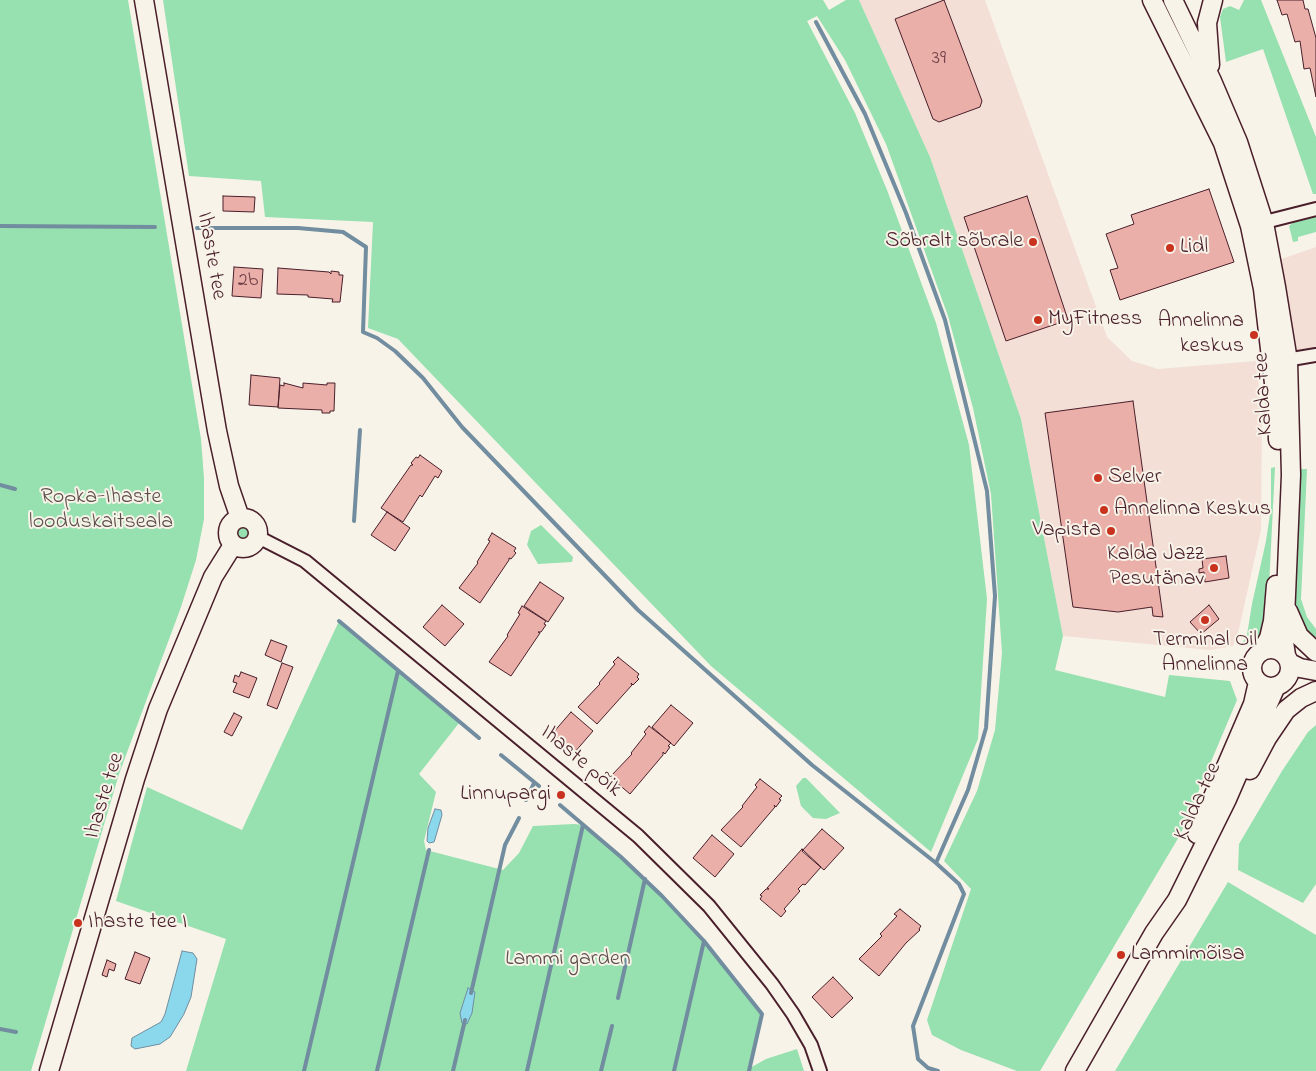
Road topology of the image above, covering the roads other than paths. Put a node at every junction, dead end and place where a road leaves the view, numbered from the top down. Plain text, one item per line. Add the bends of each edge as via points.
1 (144, 0) edge
2 (1213, 0) edge
3 (1167, 2) edge
4 (1212, 81) junction
5 (1316, 209) edge
6 (1257, 224) junction
7 (1316, 354) edge
8 (1280, 361) junction
9 (240, 518) junction
10 (258, 537) junction
11 (233, 545) junction
12 (1287, 606) junction
13 (1262, 650) junction
14 (1316, 652) edge
15 (1288, 659) junction
16 (1316, 671) edge
17 (1258, 682) junction
18 (1316, 683) edge
19 (1280, 684) junction
20 (1316, 691) edge
21 (1227, 799) junction
22 (1154, 932) junction
23 (49, 1071) edge
24 (820, 1071) edge
25 (1075, 1071) edge

1 - 9 street, Ihaste tee via 217,431 228,486
2 - 4 street via 1207,23
3 - 4 street, Kalda tee
3 - 6 street, Kalda tee
4 - 6 street, Kalda tee via 1238,142
5 - 6 street
6 - 8 street, Kalda tee via 1263,289
7 - 8 street
8 - 12 street, Kalda tee via 1291,475
8 - 13 street, Kalda tee via 1276,574 1273,621
9 - 10 street via 254,522 259,531
9 - 11 street via 229,527 228,537
10 - 11 street via 248,548
10 - 24 street, Ihaste põik via 305,561 638,836 709,906 772,984 811,1046
11 - 23 street, Ihaste tee via 213,577 158,709
12 - 14 street via 1299,636
12 - 15 street, Kalda tee via 1284,642
13 - 15 street via 1277,649
13 - 17 street via 1253,658 1251,665
15 - 16 street via 1300,668
15 - 19 street via 1290,670
17 - 19 street via 1264,686
17 - 22 street, Kalda tee via 1253,704 1203,822 1166,896
18 - 19 street
19 - 21 street, Kalda tee
20 - 21 street via 1286,710 1241,788
21 - 22 street, Kalda tee via 1177,900
22 - 25 street, Kalda tee

